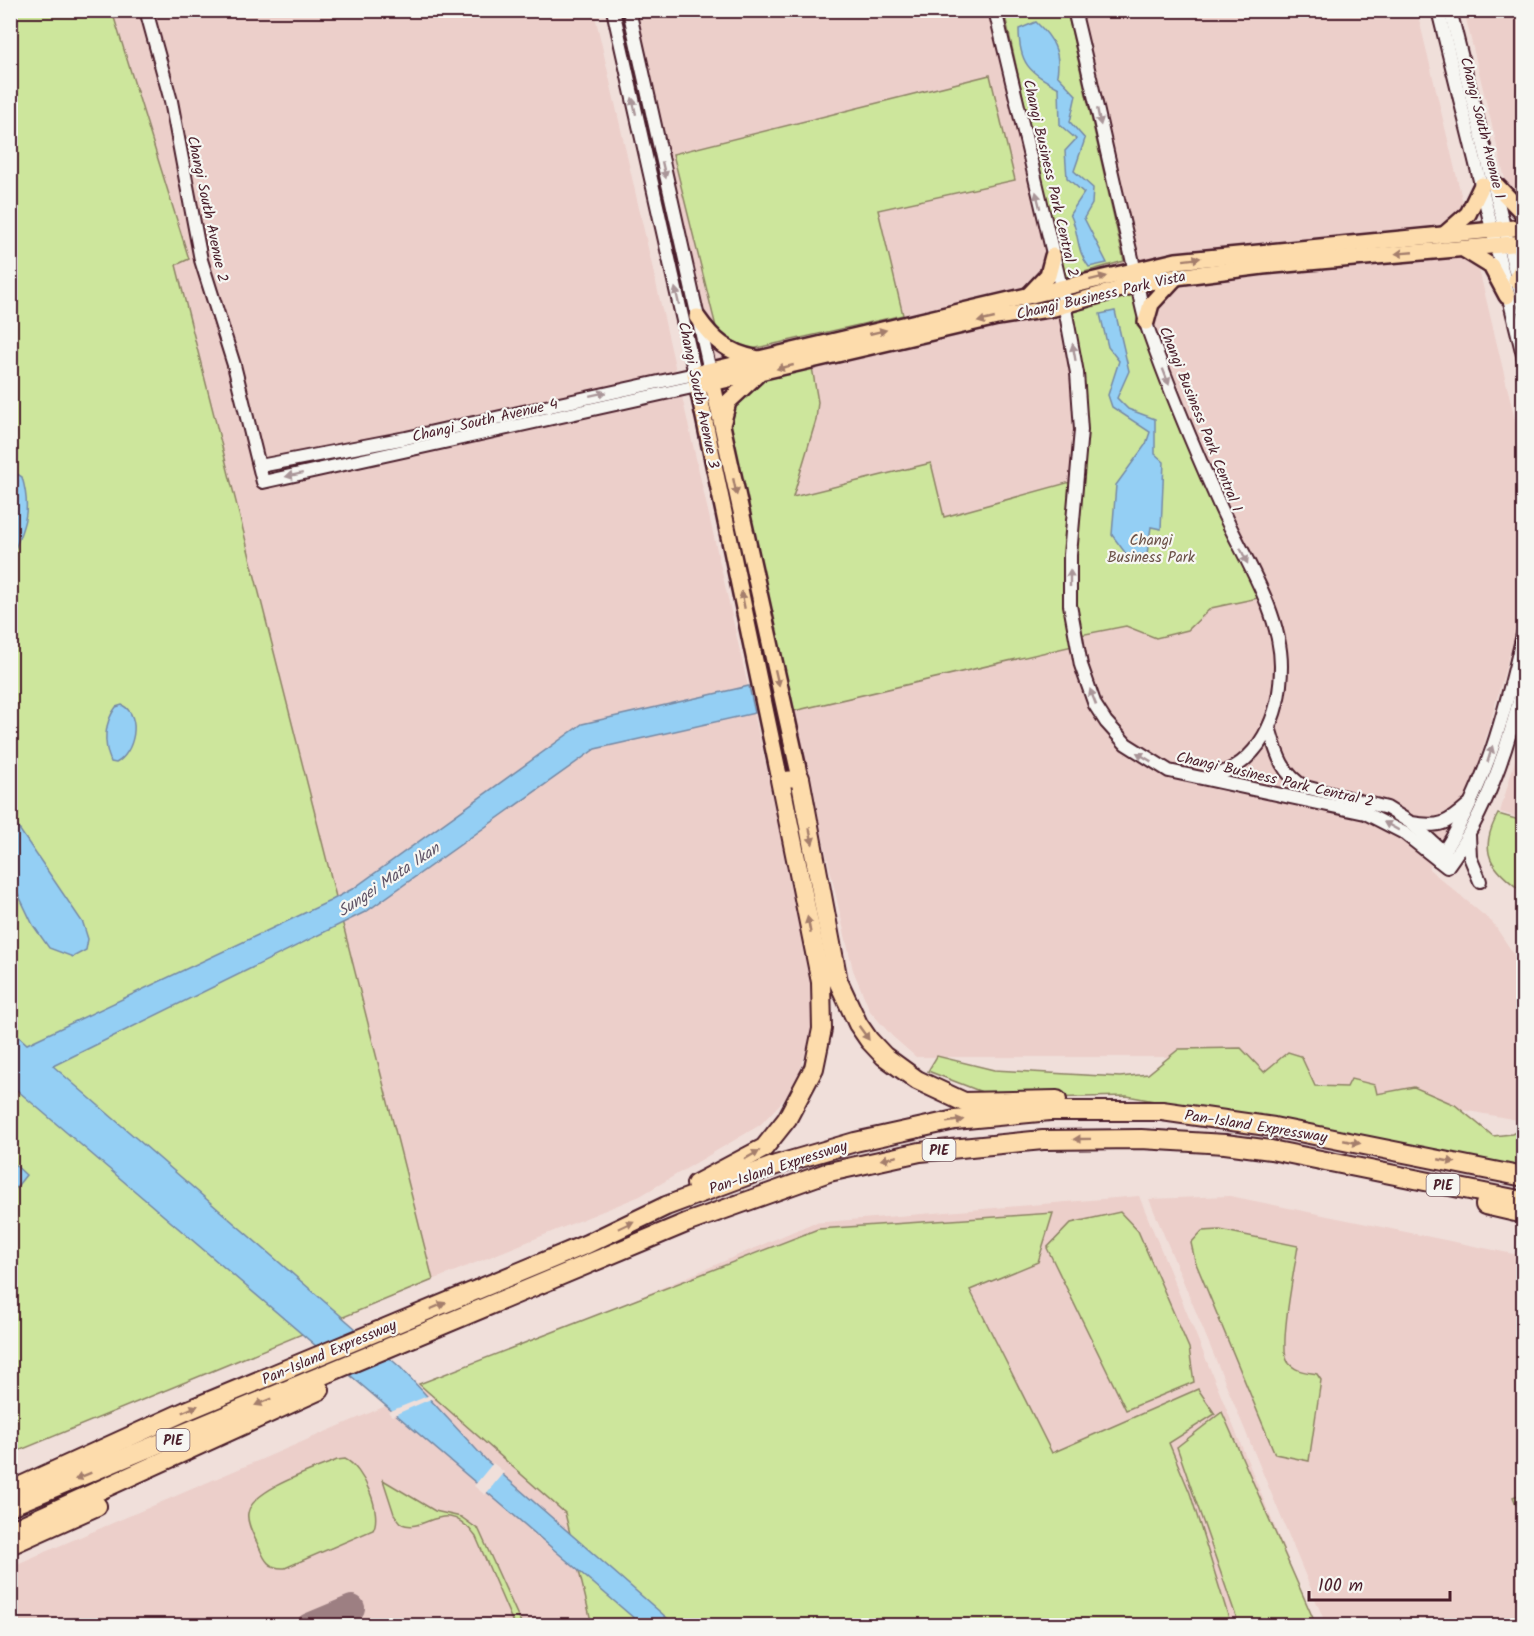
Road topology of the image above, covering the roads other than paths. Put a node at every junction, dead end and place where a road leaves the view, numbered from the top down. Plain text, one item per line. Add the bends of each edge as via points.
1 (146, 10) edge
2 (613, 10) edge
3 (629, 10) edge
4 (995, 10) edge
5 (1074, 10) edge
6 (1438, 10) edge
7 (1450, 10) edge
8 (1488, 184) junction
9 (1524, 214) edge
10 (1524, 227) edge
11 (1443, 235) junction
12 (1500, 238) junction
13 (1524, 243) edge
14 (1462, 249) junction
15 (1053, 256) junction
16 (1524, 263) edge
17 (1135, 268) junction
18 (1176, 277) junction
19 (1516, 280) junction
20 (1138, 284) junction
21 (1061, 287) junction
22 (1027, 296) junction
23 (1507, 296) junction
24 (1065, 305) junction
25 (1524, 307) edge
26 (697, 317) junction
27 (1146, 322) junction
28 (1524, 359) edge
29 (760, 366) junction
30 (704, 378) junction
31 (722, 430) junction
32 (260, 466) junction
33 (264, 482) joint
34 (1524, 630) edge
35 (1524, 680) edge
36 (1269, 727) junction
37 (800, 778) junction
38 (1204, 778) junction
39 (780, 780) junction
40 (1473, 800) junction
41 (1411, 823) junction
42 (1469, 834) junction
43 (1445, 859) junction
44 (1480, 881) dead end
45 (1162, 1111) junction
46 (1362, 1170) junction
47 (1524, 1177) edge
48 (1524, 1201) edge
49 (666, 1206) junction
50 (1524, 1214) edge
51 (338, 1376) junction
52 (243, 1427) junction
53 (79, 1458) junction
54 (10, 1482) edge
55 (10, 1491) edge
56 (10, 1506) edge
57 (10, 1531) edge
58 (10, 1545) edge

1 - 32 street, Changi South Avenue 2 via 171,101 201,260
30 -> 2 street, Changi South Avenue 3
3 -> 26 street, Changi South Avenue 3
15 -> 4 street, Changi Business Park Central 2
5 -> 17 street, Changi Business Park Central 1
6 - 8 street, Changi South Avenue 1
7 - 8 street, Changi South Avenue 1
8 - 9 main road
8 - 11 main road via 1466,217
8 - 12 street, Changi South Avenue 1
10 - 12 main road
11 - 12 main road, Changi Business Park Vista
17 -> 11 main road, Changi Business Park Vista
12 - 13 main road
12 - 14 main road, Changi Business Park Vista
12 - 19 street, Changi South Avenue 1
12 - 23 street, Changi South Avenue 1
14 -> 18 main road, Changi Business Park Vista
14 - 23 main road via 1491,266
15 - 21 street, Changi Business Park Central 2
15 - 22 main road via 1043,283
16 - 19 main road
17 - 20 street, Changi Business Park Central 1
21 -> 17 main road, Changi Business Park Vista
18 - 20 main road, Changi Business Park Vista
18 - 27 main road via 1151,304
19 - 25 street, Changi South Avenue 1
20 - 24 main road, Changi Business Park Vista
20 - 27 street, Changi Business Park Central 1
21 - 22 main road, Changi Business Park Vista
21 - 24 street, Changi Business Park Central 2
29 -> 22 main road, Changi Business Park Vista
23 - 28 street, Changi South Avenue 1
24 -> 29 main road, Changi Business Park Vista
38 -> 24 street, Changi Business Park Central 2 via 1168,771 1126,744 1095,705 1081,665 1070,605 1081,430 1077,373
26 - 29 main road via 716,341
26 - 30 street, Changi South Avenue 3
27 -> 36 street, Changi Business Park Central 1 via 1220,507 1274,617 1281,666 1277,705
29 - 30 main road, Changi Business Park Vista
29 - 31 main road via 728,402
30 - 31 main road, Changi South Avenue 3
32 -> 30 street, Changi South Avenue 4
30 -> 33 street, Changi South Avenue 4
39 -> 30 main road, Changi South Avenue 3
31 -> 37 main road, Changi South Avenue 3
32 - 33 street, Changi South Avenue 2
40 -> 34 street via 1514,676
35 - 42 street via 1496,773
36 - 38 street, Changi Business Park Central 1 via 1263,741 1239,766
36 - 41 street, Changi Business Park Central 2 via 1287,774 1305,787 1387,808
37 - 39 main road
37 -> 45 highway via 838,981 858,1024 884,1056 917,1080 964,1102 1128,1100 1142,1101
43 -> 38 street, Changi Business Park Central 2 via 1365,813
49 -> 39 highway via 681,1192 765,1148 788,1119 814,1068 822,1029 821,982
40 - 41 street via 1441,824
40 - 43 street
41 - 43 street, Changi Business Park Central 2
42 - 43 street
42 - 44 street via 1470,856
45 -> 47 highway, Pan-Island Expressway / PIE via 1274,1127
49 -> 45 highway, Pan-Island Expressway / PIE via 776,1165 855,1142 956,1120 1050,1111
46 - 48 highway, Pan-Island Expressway / PIE
46 - 50 highway
46 -> 51 highway, Pan-Island Expressway / PIE via 1271,1150 1141,1139 1043,1140 898,1156 829,1172 743,1201
53 -> 49 highway, Pan-Island Expressway / PIE via 587,1244
51 - 52 highway
51 -> 56 highway, PIE
52 - 57 highway
52 - 58 highway via 129,1491
53 - 54 highway
53 - 55 highway, PIE

